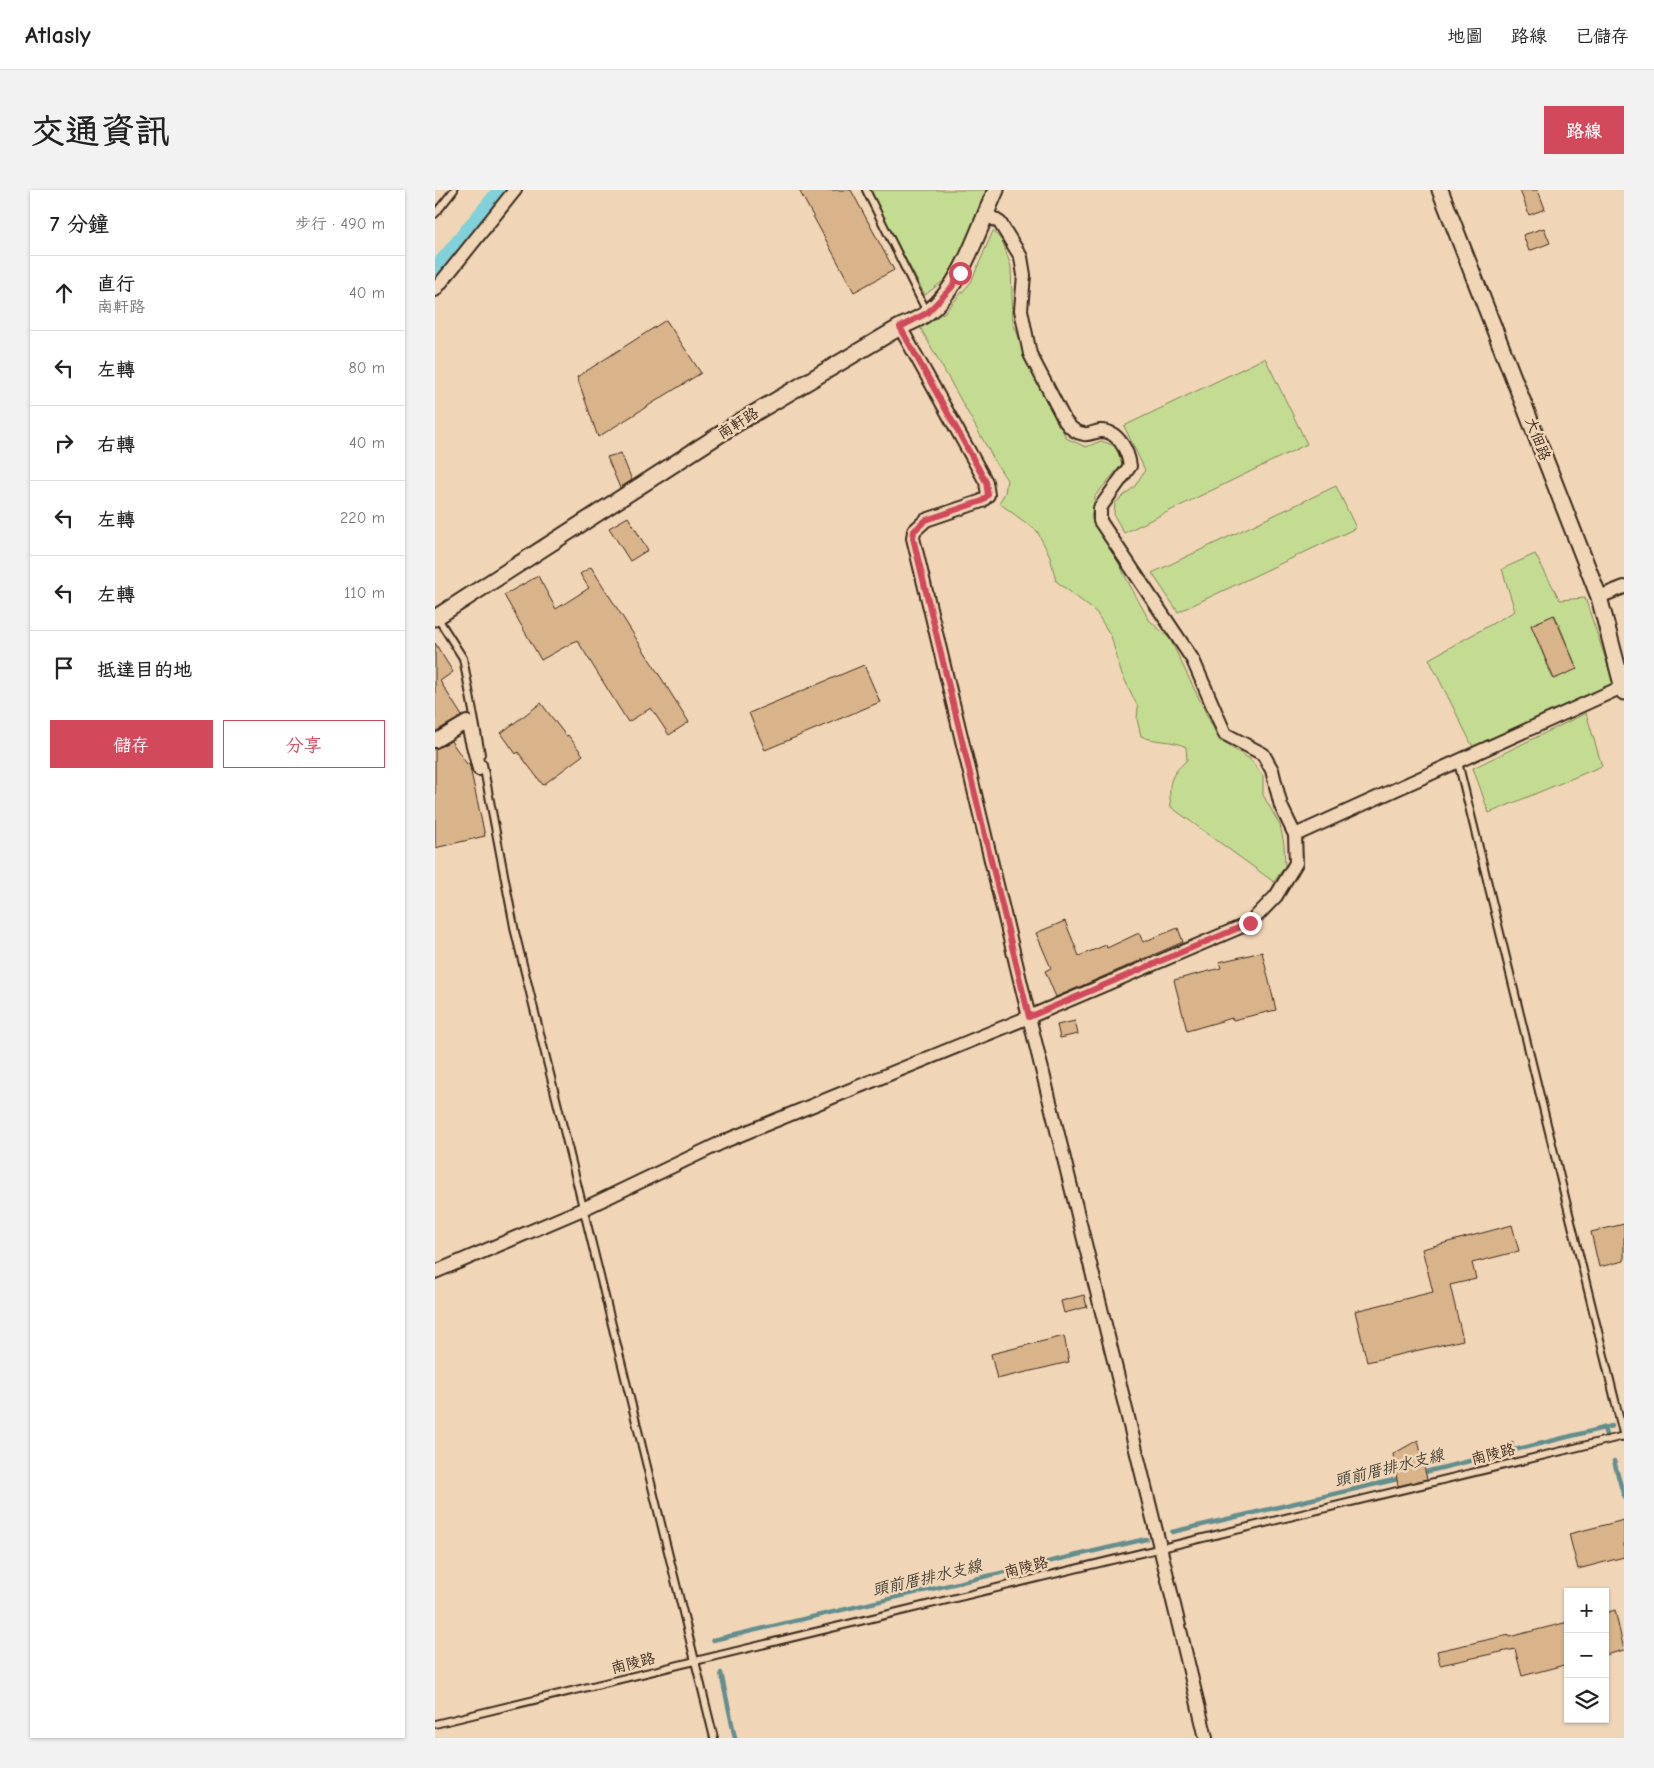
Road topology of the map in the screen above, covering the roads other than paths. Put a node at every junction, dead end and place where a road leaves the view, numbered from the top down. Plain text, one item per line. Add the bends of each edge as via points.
1 (454, 190) edge
2 (515, 190) edge
3 (866, 190) edge
4 (995, 190) edge
5 (1441, 190) edge
6 (985, 213) junction
7 (435, 214) edge
8 (435, 290) edge
9 (927, 313) junction
10 (900, 327) junction
11 (1624, 587) edge
12 (1599, 597) junction
13 (436, 616) edge
14 (1623, 690) edge
15 (435, 741) edge
16 (1459, 762) junction
17 (479, 769) dead end
18 (1295, 835) junction
19 (1029, 1017) junction
20 (583, 1209) junction
21 (435, 1272) edge
22 (1624, 1436) edge
23 (1160, 1547) junction
24 (696, 1661) junction
25 (435, 1724) edge
26 (714, 1738) edge
27 (1206, 1738) edge

1 - 7 lane
2 - 8 street
3 - 9 lane
4 - 6 street, 南軒路
5 - 12 street, 大佃路
6 - 9 street, 南軒路 via 952,287
6 - 18 street via 1000,223 1021,257 1025,275 1021,310 1030,354 1065,421 1072,430 1083,434 1100,431 1112,434 1129,456 1130,466 1100,508 1100,521 1193,660 1225,734 1263,754
9 - 10 street, 南軒路
10 - 13 street, 南軒路 via 736,424
10 - 19 street via 986,482 988,495 982,501 926,520 914,531 913,538
11 - 12 street
12 - 14 street, 大佃路
13 - 20 lane via 463,658 515,932
14 - 16 street
15 - 17 street via 467,722
16 - 18 street
16 - 22 lane
18 - 19 street via 1296,863 1277,896 1250,923
19 - 20 street via 725,1141
19 - 23 street
20 - 21 street
20 - 24 lane
22 - 23 lane, 南陵路
23 - 24 lane, 南陵路
23 - 27 street
24 - 25 lane, 南陵路
24 - 26 lane

